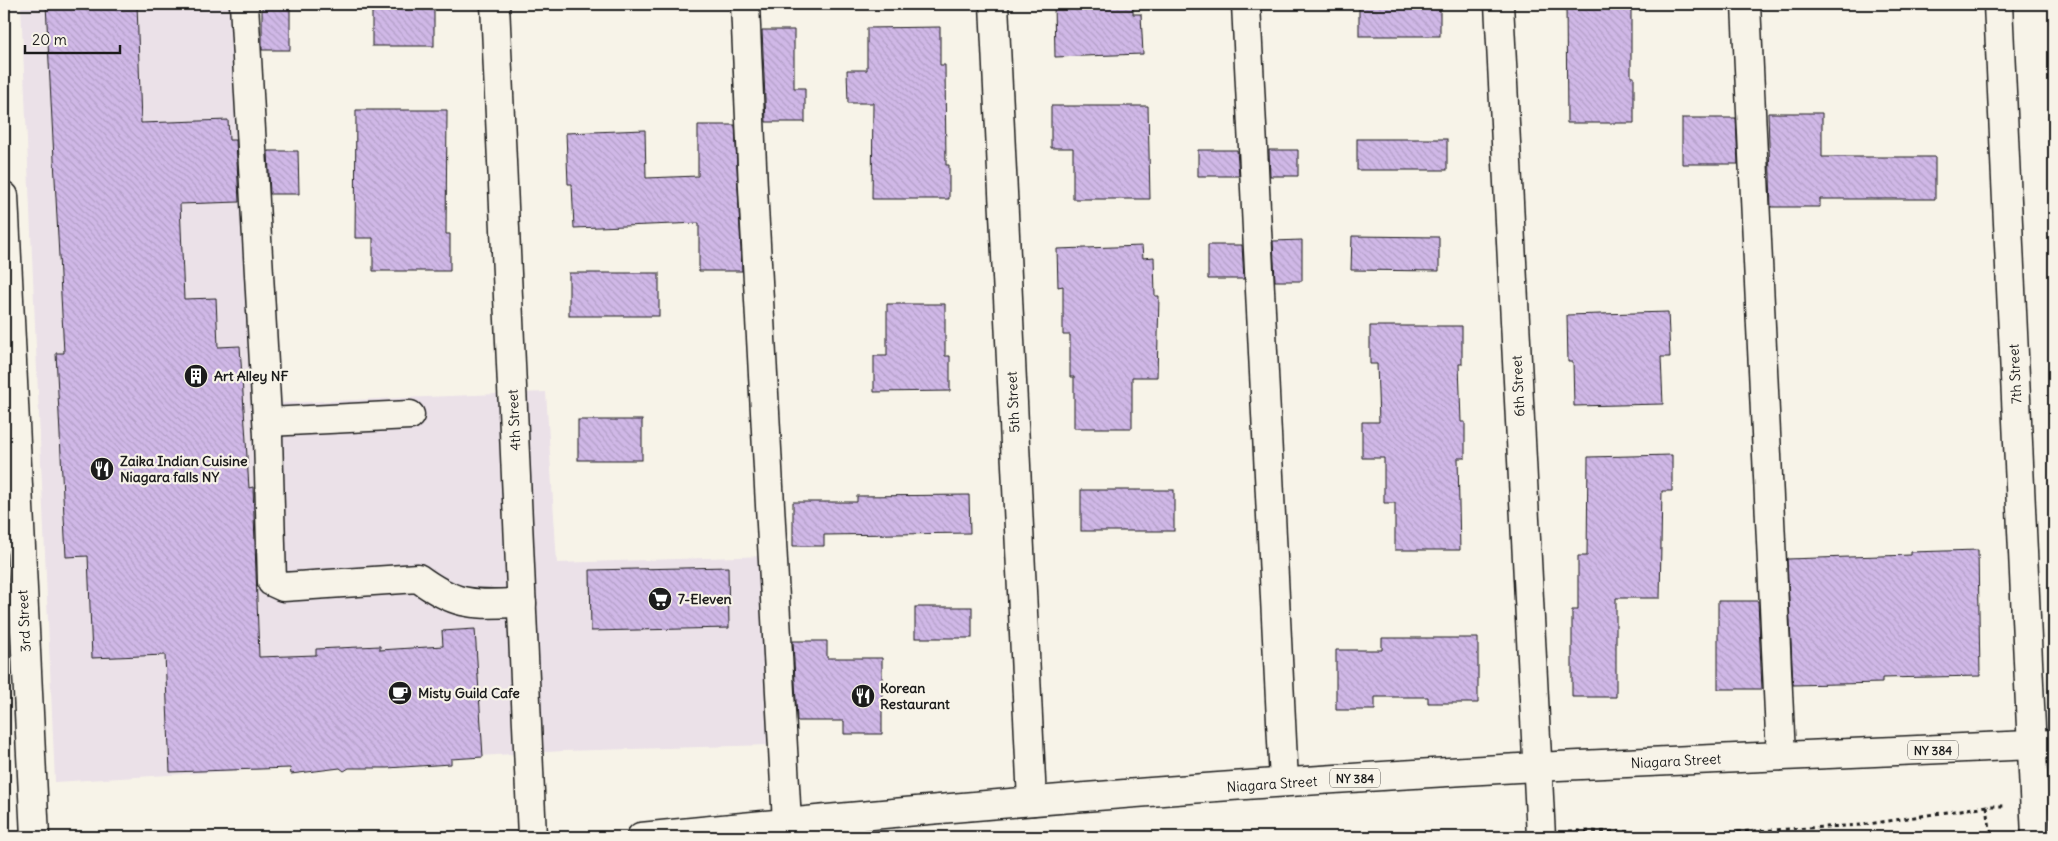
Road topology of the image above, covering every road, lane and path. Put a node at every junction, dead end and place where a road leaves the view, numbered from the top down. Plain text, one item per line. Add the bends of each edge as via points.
1 (244, 4) edge
2 (494, 4) edge
3 (745, 4) edge
4 (994, 4) edge
5 (1246, 4) edge
6 (1499, 4) edge
7 (1746, 4) edge
8 (1998, 4) edge
9 (4, 196) edge
10 (8, 360) edge
11 (410, 415) dead end
12 (268, 422) junction
13 (522, 603) junction
14 (14, 619) edge
15 (2043, 745) edge
16 (1781, 756) junction
17 (1537, 767) junction
18 (1284, 782) junction
19 (1032, 801) junction
20 (1987, 806) junction
21 (2005, 806) dead end
22 (787, 823) junction
23 (1580, 831) dead end
24 (1505, 834) dead end
25 (35, 837) edge
26 (532, 837) edge
27 (641, 837) edge
28 (1482, 837) edge
29 (1541, 837) edge
30 (1991, 837) edge
31 (2036, 837) edge

1 - 12 main road
2 - 13 main road, 4th Street
3 - 22 main road
4 - 19 main road, 5th Street
5 - 18 main road
6 - 17 main road, 6th Street
7 - 16 main road
8 - 15 main road, 7th Street
9 - 10 main road, 3rd Street
10 - 14 main road, 3rd Street
11 - 12 main road
12 - 13 main road via 272,582 283,587 418,578 436,591 461,601 475,604
13 - 26 main road, 4th Street
14 - 25 main road, 3rd Street
15 - 16 main road, Niagara Street / NY 384
15 - 31 main road, 7th Street
16 - 17 main road, Niagara Street / NY 384
17 - 18 main road, Niagara Street / NY 384
17 - 29 main road, 6th Street
18 - 19 main road, Niagara Street / NY 384
19 - 22 main road, Niagara Street / NY 384
20 - 21 path
20 - 23 path via 1862,825 1718,833
20 - 30 path
22 - 27 main road, Niagara Street / NY 384
24 - 28 path

